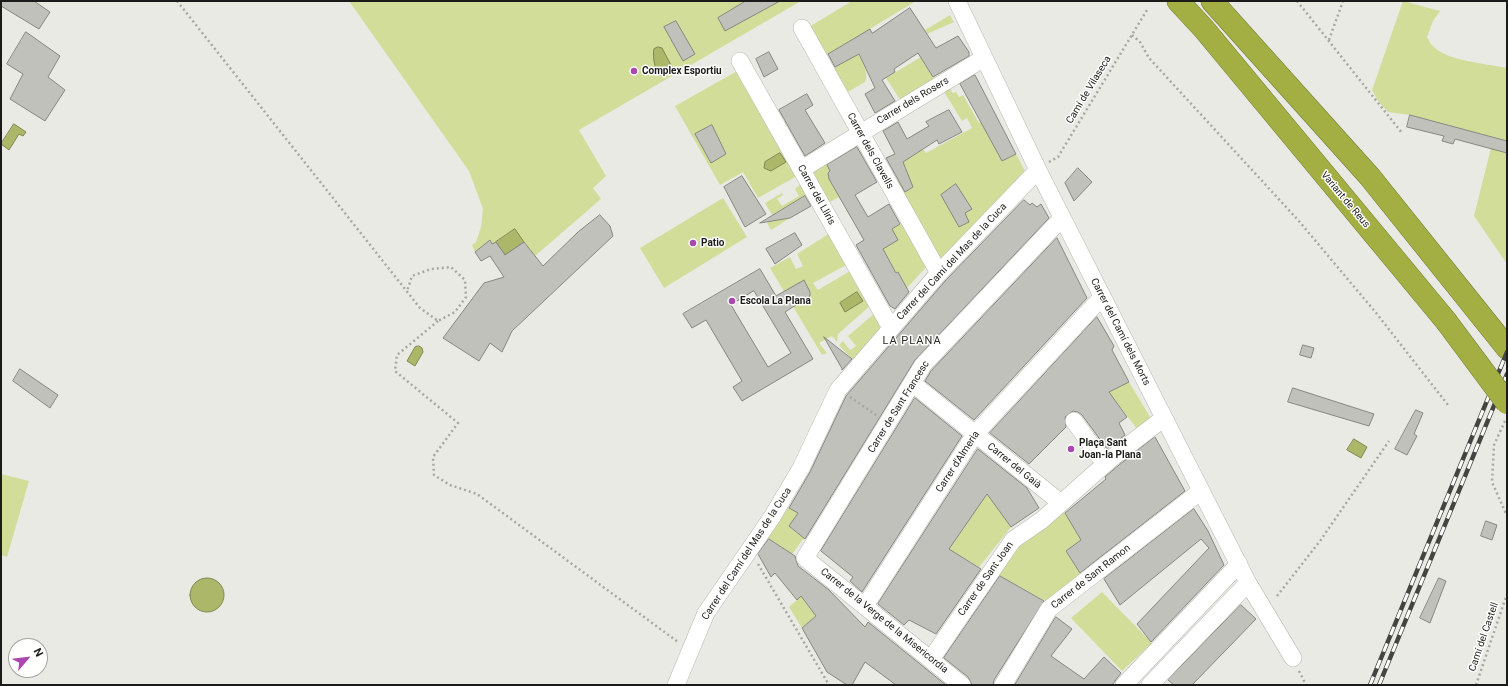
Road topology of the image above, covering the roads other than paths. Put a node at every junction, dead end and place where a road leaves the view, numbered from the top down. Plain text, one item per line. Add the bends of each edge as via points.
1 (957, 1) edge
2 (1178, 1) edge
3 (1217, 4) edge
4 (1156, 6) edge
5 (802, 28) dead end
6 (1204, 29) junction
7 (984, 58) junction
8 (740, 61) dead end
9 (861, 133) junction
10 (802, 169) junction
11 (1038, 170) junction
12 (1062, 218) junction
13 (939, 273) junction
14 (1102, 297) junction
15 (891, 328) junction
16 (1507, 348) edge
17 (912, 383) junction
18 (1507, 403) edge
19 (1164, 418) junction
20 (1074, 421) dead end
21 (975, 434) junction
22 (1105, 464) junction
23 (1201, 491) junction
24 (1061, 503) junction
25 (805, 558) joint
26 (1239, 564) junction
27 (1248, 583) junction
28 (865, 606) junction
29 (1292, 658) dead end
30 (931, 659) junction
31 (676, 685) edge
32 (962, 685) edge
33 (1003, 685) edge
34 (1124, 685) edge
35 (1150, 685) edge

1 - 7 street, Carrer del Camí dels Morts
2 - 6 highway, Variant de Reus
3 - 16 highway via 1370,177
4 - 6 highway via 1184,22
5 - 9 street, Carrer dels Clavells
6 - 18 highway, Variant de Reus, bridge via 1446,321
7 - 9 street, Carrer dels Rosers
7 - 11 street, Carrer del Camí dels Morts
8 - 10 street, Carrer del Lliris
9 - 10 street, Carrer dels Rosers
9 - 13 street, Carrer dels Clavells
10 - 15 street, Carrer del Lliris
11 - 12 street, Carrer del Camí dels Morts
11 - 13 street, Carrer del Camí del Mas de la Cuca
12 - 14 street, Carrer del Camí dels Morts
12 - 17 street, Carrer de Sant Francesc via 923,365
13 - 15 street, Carrer del Camí del Mas de la Cuca
14 - 19 street, Carrer del Camí dels Morts
14 - 21 street, Carrer d'Almeria
15 - 31 street, Carrer del Camí del Mas de la Cuca via 838,390 801,468 748,554 706,614
17 - 21 street, Carrer del Gaià
17 - 25 street, Carrer de Sant Francesc
19 - 22 street, Carrer de Sant Joan
19 - 23 street, Carrer del Camí dels Morts
20 - 22 street
21 - 24 street, Carrer del Gaià
21 - 28 street, Carrer d'Almeria
22 - 24 street, Carrer de Sant Joan
23 - 26 street, Carrer del Camí dels Morts
23 - 33 street, Carrer de Sant Ramon via 1049,609
24 - 30 street, Carrer de Sant Joan via 1042,520 1012,540
25 - 28 street, Carrer de la Verge de la Misericordia
26 - 27 street, Carrer del Camí dels Morts
26 - 34 street
27 - 29 street, Carrer del Camí dels Morts
27 - 35 street
28 - 30 street, Carrer de la Verge de la Misericordia
30 - 32 street, Carrer de la Verge de la Misericordia

